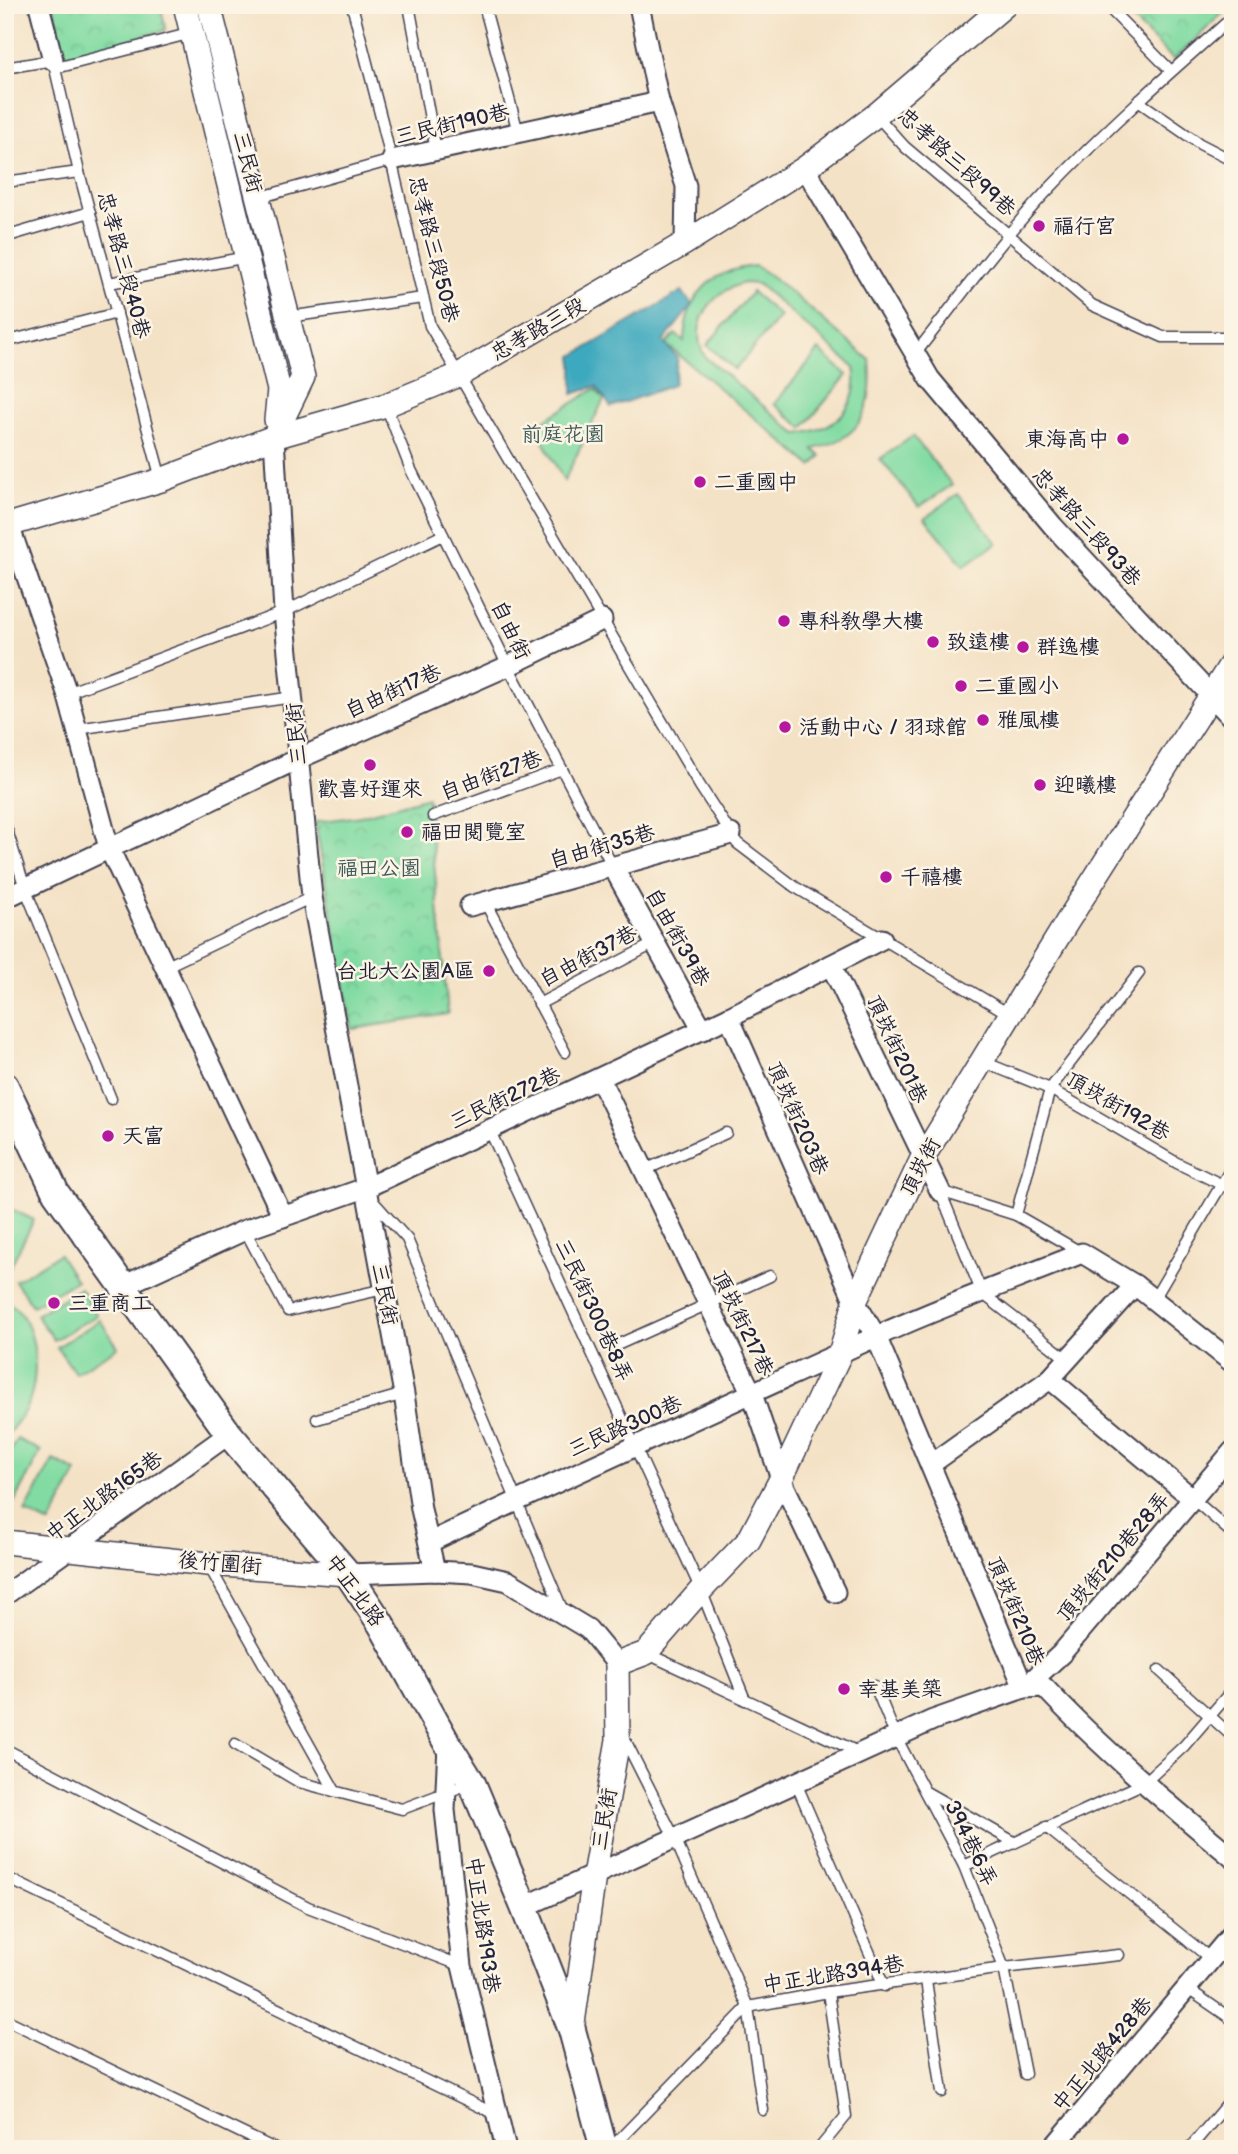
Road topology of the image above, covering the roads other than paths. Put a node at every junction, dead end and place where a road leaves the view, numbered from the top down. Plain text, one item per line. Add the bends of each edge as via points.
1 (39, 5) edge
2 (185, 5) edge
3 (209, 5) edge
4 (352, 5) edge
5 (409, 5) edge
6 (484, 5) edge
7 (639, 5) edge
8 (1005, 5) edge
9 (1106, 5) edge
10 (1233, 17) edge
11 (191, 33) junction
12 (53, 60) junction
13 (5, 68) edge
14 (1171, 71) junction
15 (1138, 101) junction
16 (659, 102) junction
17 (876, 114) junction
18 (518, 132) junction
19 (436, 150) junction
20 (391, 160) junction
21 (1233, 160) edge
22 (804, 167) junction
23 (79, 172) junction
24 (5, 182) edge
25 (257, 198) junction
26 (90, 212) junction
27 (1009, 235) junction
28 (5, 237) edge
29 (685, 243) junction
30 (248, 257) junction
31 (109, 284) junction
32 (423, 298) junction
33 (117, 313) junction
34 (288, 317) junction
35 (1233, 337) edge
36 (5, 342) edge
37 (915, 354) junction
38 (458, 375) junction
39 (386, 405) junction
40 (274, 437) junction
41 (161, 480) junction
42 (6, 521) edge
43 (443, 535) junction
44 (284, 612) junction
45 (602, 620) junction
46 (1233, 661) edge
47 (508, 666) junction
48 (67, 694) junction
49 (1211, 696) junction
50 (293, 697) junction
51 (1233, 719) edge
52 (77, 729) junction
53 (298, 759) junction
54 (562, 769) junction
55 (433, 816) dead end
56 (5, 824) edge
57 (731, 834) junction
58 (109, 848) junction
59 (612, 867) junction
60 (25, 888) junction
61 (312, 897) junction
62 (5, 898) edge
63 (478, 904) joint
64 (882, 939) junction
65 (654, 943) junction
66 (831, 965) junction
67 (165, 967) junction
68 (1139, 973) dead end
69 (539, 1004) junction
70 (1009, 1014) junction
71 (729, 1017) junction
72 (703, 1030) junction
73 (565, 1052) dead end
74 (981, 1061) junction
75 (600, 1079) junction
76 (5, 1086) edge
77 (1050, 1089) junction
78 (111, 1099) dead end
79 (490, 1131) junction
80 (726, 1133) dead end
81 (923, 1157) junction
82 (1233, 1165) edge
83 (645, 1170) junction
84 (1220, 1185) junction
85 (1233, 1190) edge
86 (366, 1191) junction
87 (940, 1191) junction
88 (1016, 1215) junction
89 (283, 1217) junction
90 (245, 1230) junction
91 (1082, 1253) junction
92 (770, 1276) dead end
93 (1135, 1285) junction
94 (122, 1286) junction
95 (384, 1289) junction
96 (982, 1293) junction
97 (1154, 1299) junction
98 (855, 1302) junction
99 (709, 1304) junction
100 (876, 1336) junction
101 (617, 1345) dead end
102 (840, 1354) junction
103 (1062, 1355) dead end
104 (1233, 1363) edge
105 (1050, 1379) junction
106 (404, 1394) junction
107 (752, 1394) junction
108 (317, 1419) dead end
109 (229, 1434) junction
110 (635, 1445) junction
111 (1233, 1451) edge
112 (931, 1464) junction
113 (781, 1479) junction
114 (1192, 1498) junction
115 (518, 1500) junction
116 (1233, 1534) edge
117 (5, 1542) edge
118 (430, 1542) junction
119 (71, 1548) junction
120 (208, 1563) junction
121 (435, 1571) junction
122 (348, 1574) junction
123 (701, 1590) junction
124 (835, 1592) dead end
125 (5, 1595) edge
126 (564, 1613) junction
127 (646, 1653) junction
128 (617, 1664) junction
129 (1159, 1670) dead end
130 (875, 1686) dead end
131 (1024, 1688) junction
132 (1233, 1689) edge
133 (745, 1700) junction
134 (1209, 1717) junction
135 (618, 1726) junction
136 (896, 1737) junction
137 (1233, 1737) edge
138 (235, 1744) dead end
139 (448, 1745) junction
140 (5, 1749) edge
141 (860, 1754) junction
142 (472, 1783) junction
143 (796, 1783) junction
144 (1144, 1783) junction
145 (335, 1791) junction
146 (447, 1791) junction
147 (925, 1791) junction
148 (1046, 1827) junction
149 (675, 1839) junction
150 (1014, 1842) junction
151 (1233, 1858) edge
152 (964, 1866) junction
153 (594, 1876) junction
154 (5, 1877) edge
155 (524, 1907) junction
156 (1233, 1933) edge
157 (1119, 1955) dead end
158 (1211, 1959) junction
159 (462, 1966) junction
160 (1004, 1968) junction
161 (926, 1980) junction
162 (884, 1986) junction
163 (1188, 1989) junction
164 (828, 1992) junction
165 (748, 2007) junction
166 (5, 2019) edge
167 (1233, 2020) edge
168 (572, 2030) junction
169 (1025, 2074) dead end
170 (942, 2092) dead end
171 (1233, 2097) edge
172 (763, 2110) dead end
173 (498, 2115) junction
174 (1060, 2146) edge
175 (275, 2149) edge
176 (506, 2149) edge
177 (604, 2149) edge
178 (610, 2149) edge
179 (819, 2149) edge
180 (1189, 2149) edge

1 - 12 street
2 - 11 street, 三民街
3 - 25 street, 三民街
4 - 20 lane, 忠孝路三段50巷
5 - 19 lane
6 - 18 lane
7 - 16 street
8 - 17 street, 忠孝路三段
9 - 14 lane
10 - 14 lane
11 - 12 lane via 60,67
11 - 30 street, 三民街
12 - 13 lane
12 - 23 lane, 忠孝路三段40巷
14 - 15 lane
15 - 21 lane via 1200,144
15 - 27 lane
16 - 18 street, 三民街190巷
16 - 29 street via 686,186
17 - 22 street, 忠孝路三段
17 - 27 lane, 忠孝路三段99巷 via 905,148
18 - 19 street, 三民街190巷
19 - 20 street, 三民街190巷
20 - 25 lane, 三民街190巷
20 - 32 lane, 忠孝路三段50巷
22 - 29 street, 忠孝路三段
22 - 37 street, 忠孝路三段93巷
23 - 24 lane
23 - 26 lane, 忠孝路三段40巷
25 - 34 street, 三民街
26 - 28 lane
26 - 31 lane, 忠孝路三段40巷
27 - 35 lane, 忠孝路三段99巷 via 1092,305 1163,337
27 - 37 lane
29 - 38 street, 忠孝路三段
30 - 31 lane
30 - 40 street, 三民街 via 279,390
31 - 33 lane, 忠孝路三段40巷
32 - 34 lane
32 - 38 lane, 忠孝路三段50巷 via 430,326
33 - 36 lane
33 - 41 lane, 忠孝路三段40巷
34 - 40 street, 三民街 via 303,377
37 - 49 street, 忠孝路三段93巷 via 930,379 1053,526
38 - 39 street, 忠孝路三段
38 - 45 lane, 忠孝路三段50巷
39 - 40 street, 忠孝路三段
39 - 43 lane, 自由街
40 - 41 street, 忠孝路三段
40 - 44 street, 三民街
41 - 42 street, 忠孝路三段
42 - 48 street
43 - 44 lane
43 - 47 lane, 自由街
44 - 48 lane
44 - 50 street, 三民街
45 - 47 street, 自由街17巷
45 - 57 lane, 忠孝路三段50巷
46 - 49 street, 頂崁街
47 - 53 street, 自由街17巷
47 - 54 lane, 自由街
48 - 52 street
49 - 51 street, 忠孝路三段93巷
49 - 70 street, 頂崁街
50 - 52 lane
50 - 53 street, 三民街
52 - 58 street
53 - 58 street, 自由街17巷
53 - 61 street, 三民街
54 - 55 lane, 自由街27巷
54 - 59 lane, 自由街
56 - 60 lane
57 - 59 street, 自由街35巷
57 - 64 lane, 忠孝路三段50巷 via 795,887
58 - 60 street, 自由街17巷
58 - 67 street
59 - 63 street, 自由街35巷
59 - 65 street, 自由街39巷
60 - 62 street, 自由街17巷
60 - 78 lane
61 - 67 lane
61 - 86 street, 三民街
63 - 69 lane, 自由街35巷
64 - 66 street
64 - 70 lane, 忠孝路三段50巷
65 - 69 lane, 自由街37巷
65 - 72 street, 自由街39巷
66 - 71 street
66 - 81 street, 頂崁街201巷
67 - 89 street
68 - 77 lane
69 - 73 lane, 自由街35巷
70 - 74 street, 頂崁街
71 - 72 street
71 - 98 street, 頂崁街203巷
72 - 75 street, 三民街272巷
74 - 77 lane, 頂崁街192巷
74 - 81 street, 頂崁街
75 - 79 street, 三民街272巷
75 - 83 street, 頂崁街217巷
76 - 94 main road, 中正北路 via 56,1193
77 - 84 lane, 頂崁街192巷
77 - 88 lane
79 - 86 street, 三民街272巷
79 - 110 lane, 三民街300巷8弄
80 - 83 lane
81 - 87 street, 頂崁街201巷
81 - 98 street, 頂崁街
82 - 84 lane
83 - 99 street, 頂崁街217巷
84 - 85 lane, 頂崁街192巷
84 - 97 lane
86 - 89 street, 三民街272巷
86 - 95 street, 三民街
86 - 115 lane via 407,1239
87 - 88 lane
87 - 96 lane
88 - 91 lane
89 - 90 street, 三民街272巷
90 - 94 street, 三民街272巷
90 - 95 lane via 288,1311
91 - 93 street
91 - 96 street, 三民路300巷
92 - 99 lane
93 - 97 street
93 - 105 street
94 - 109 main road, 中正北路
95 - 106 street, 三民街
96 - 100 street, 三民路300巷
96 - 103 lane
97 - 104 street
98 - 100 street, 頂崁街210巷
98 - 102 street, 頂崁街
99 - 101 lane
99 - 107 street, 頂崁街217巷
100 - 102 street, 三民路300巷
100 - 112 street, 頂崁街210巷
102 - 107 street, 三民路300巷
102 - 113 street, 頂崁街
105 - 112 street
105 - 114 street
106 - 108 lane
106 - 118 street, 三民街
107 - 110 street, 三民路300巷
107 - 113 street, 頂崁街217巷
109 - 119 street, 中正北路165巷
109 - 122 main road, 中正北路
110 - 115 street, 三民路300巷
110 - 123 lane, 三民街300巷8弄
111 - 114 street, 頂崁街210巷28弄
112 - 131 street, 頂崁街210巷
113 - 123 street, 頂崁街 via 749,1540
113 - 124 street, 頂崁街217巷
114 - 116 lane
114 - 131 street, 頂崁街210巷28弄 via 1061,1654
115 - 118 street, 三民路300巷
115 - 126 lane
117 - 119 street, 後竹圍街
118 - 121 street, 三民街
119 - 120 street, 後竹圍街
119 - 125 street, 中正北路165巷
120 - 122 street, 後竹圍街
120 - 145 lane
121 - 122 street, 後竹圍街
121 - 126 street via 508,1581
122 - 139 main road, 中正北路
123 - 127 street, 頂崁街
123 - 133 lane, 三民街300巷8弄
126 - 128 street via 588,1629
127 - 128 street, 頂崁街
127 - 133 lane
128 - 135 street, 三民街
129 - 134 lane
130 - 136 lane, 394巷6弄
131 - 136 street
131 - 144 street, 頂崁街210巷 via 1044,1686 1076,1722
132 - 134 lane
133 - 141 lane
134 - 137 lane
134 - 144 lane
135 - 149 lane
135 - 153 street, 三民街
136 - 141 street
136 - 147 lane, 394巷6弄
138 - 145 lane via 299,1782
139 - 142 main road, 中正北路
139 - 146 street, 中正北路193巷
140 - 159 lane via 308,1907
141 - 143 street
142 - 146 lane
142 - 155 main road, 中正北路
143 - 149 street
143 - 162 lane
144 - 148 lane
144 - 151 street, 頂崁街210巷
145 - 146 lane via 402,1809
146 - 159 street, 中正北路193巷 via 445,1810
147 - 150 lane
147 - 152 lane, 394巷6弄
148 - 150 lane
148 - 158 lane
149 - 153 street
149 - 165 lane
150 - 152 lane
152 - 160 lane, 394巷6弄
153 - 155 street
153 - 168 street, 三民街
154 - 173 lane
155 - 168 main road, 中正北路
156 - 158 street, 中正北路428巷
157 - 160 lane, 中正北路394巷
158 - 163 street, 中正北路428巷
159 - 173 street, 中正北路193巷
160 - 161 lane, 中正北路394巷
160 - 169 lane, 394巷6弄
161 - 162 lane, 中正北路394巷
161 - 170 lane
162 - 164 lane, 中正北路394巷
163 - 167 lane
163 - 174 street, 中正北路428巷
164 - 165 lane, 中正北路394巷
164 - 179 lane via 846,2116
165 - 172 lane
165 - 178 lane, 中正北路394巷
166 - 175 lane
168 - 177 main road, 中正北路
171 - 180 lane
173 - 176 street, 中正北路193巷

